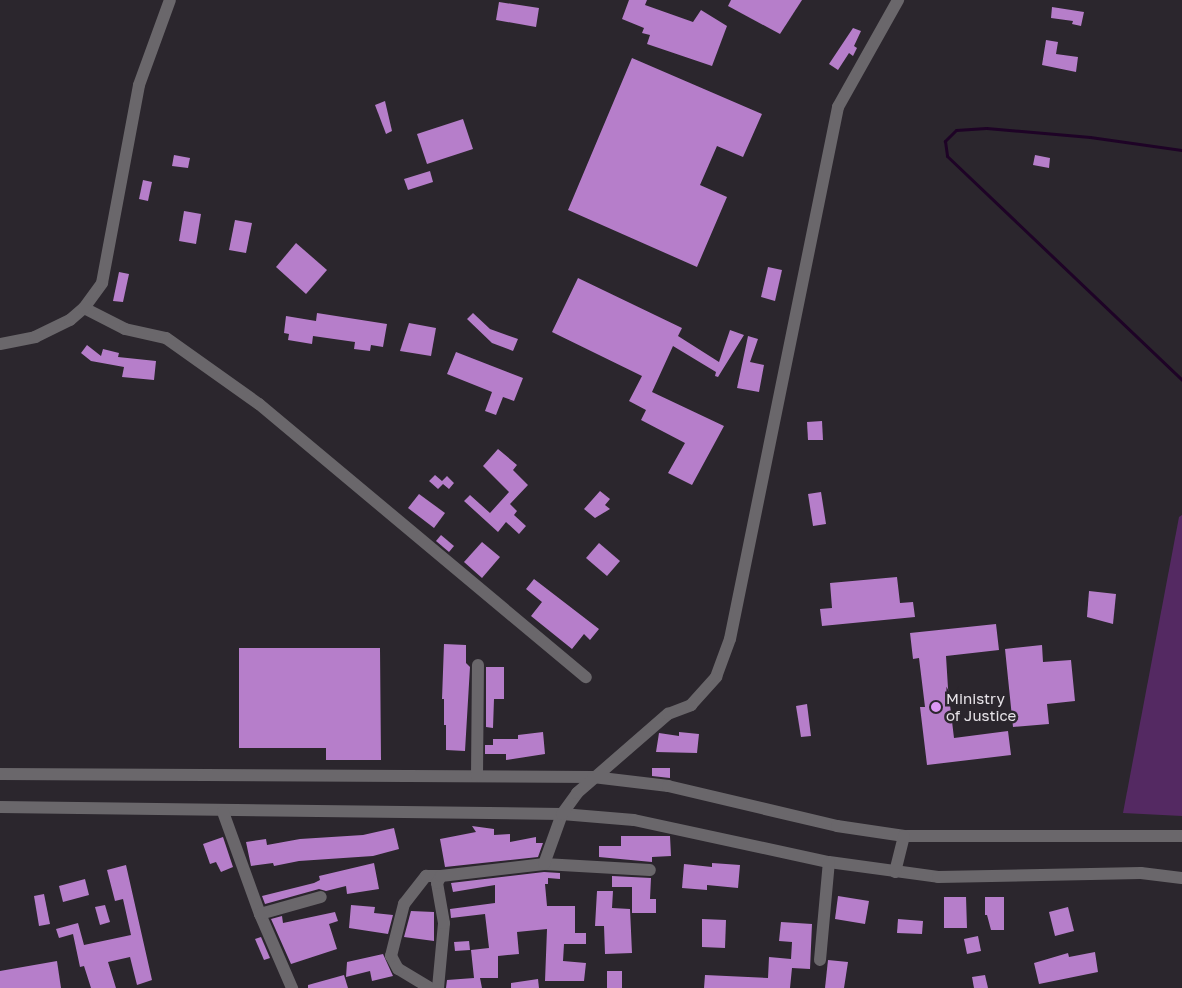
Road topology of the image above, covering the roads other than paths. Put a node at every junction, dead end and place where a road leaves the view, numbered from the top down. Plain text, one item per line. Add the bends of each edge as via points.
1 (170, 0) edge
2 (898, 0) edge
3 (84, 308) junction
4 (0, 344) edge
5 (478, 665) dead end
6 (586, 677) dead end
7 (0, 774) edge
8 (478, 776) junction
9 (593, 777) junction
10 (0, 807) edge
11 (223, 812) junction
12 (562, 814) junction
13 (904, 836) junction
14 (1182, 836) edge
15 (829, 862) junction
16 (544, 864) junction
17 (650, 870) dead end
18 (895, 872) junction
19 (441, 876) junction
20 (1182, 878) edge
21 (321, 898) dead end
22 (260, 914) junction
23 (820, 960) dead end
24 (292, 988) edge
25 (430, 988) edge
26 (438, 988) edge

1 - 3 street via 139,85 102,283
2 - 9 street via 838,107 730,639 716,677 691,705 668,714
3 - 4 street via 70,320 35,337
3 - 6 street via 125,329 166,338 259,404
5 - 8 street
7 - 8 street
8 - 9 street
9 - 12 street
9 - 13 street via 668,786 837,826
10 - 11 street
11 - 12 street via 427,810
11 - 22 street
12 - 15 street via 634,820
12 - 16 street
13 - 14 street
13 - 18 street
15 - 18 street
15 - 23 street
16 - 17 street
16 - 19 street
18 - 20 street via 938,877 1141,873
19 - 25 street via 426,876 404,904 392,956 398,969
19 - 26 street via 437,883 444,923
21 - 22 street
22 - 24 street

